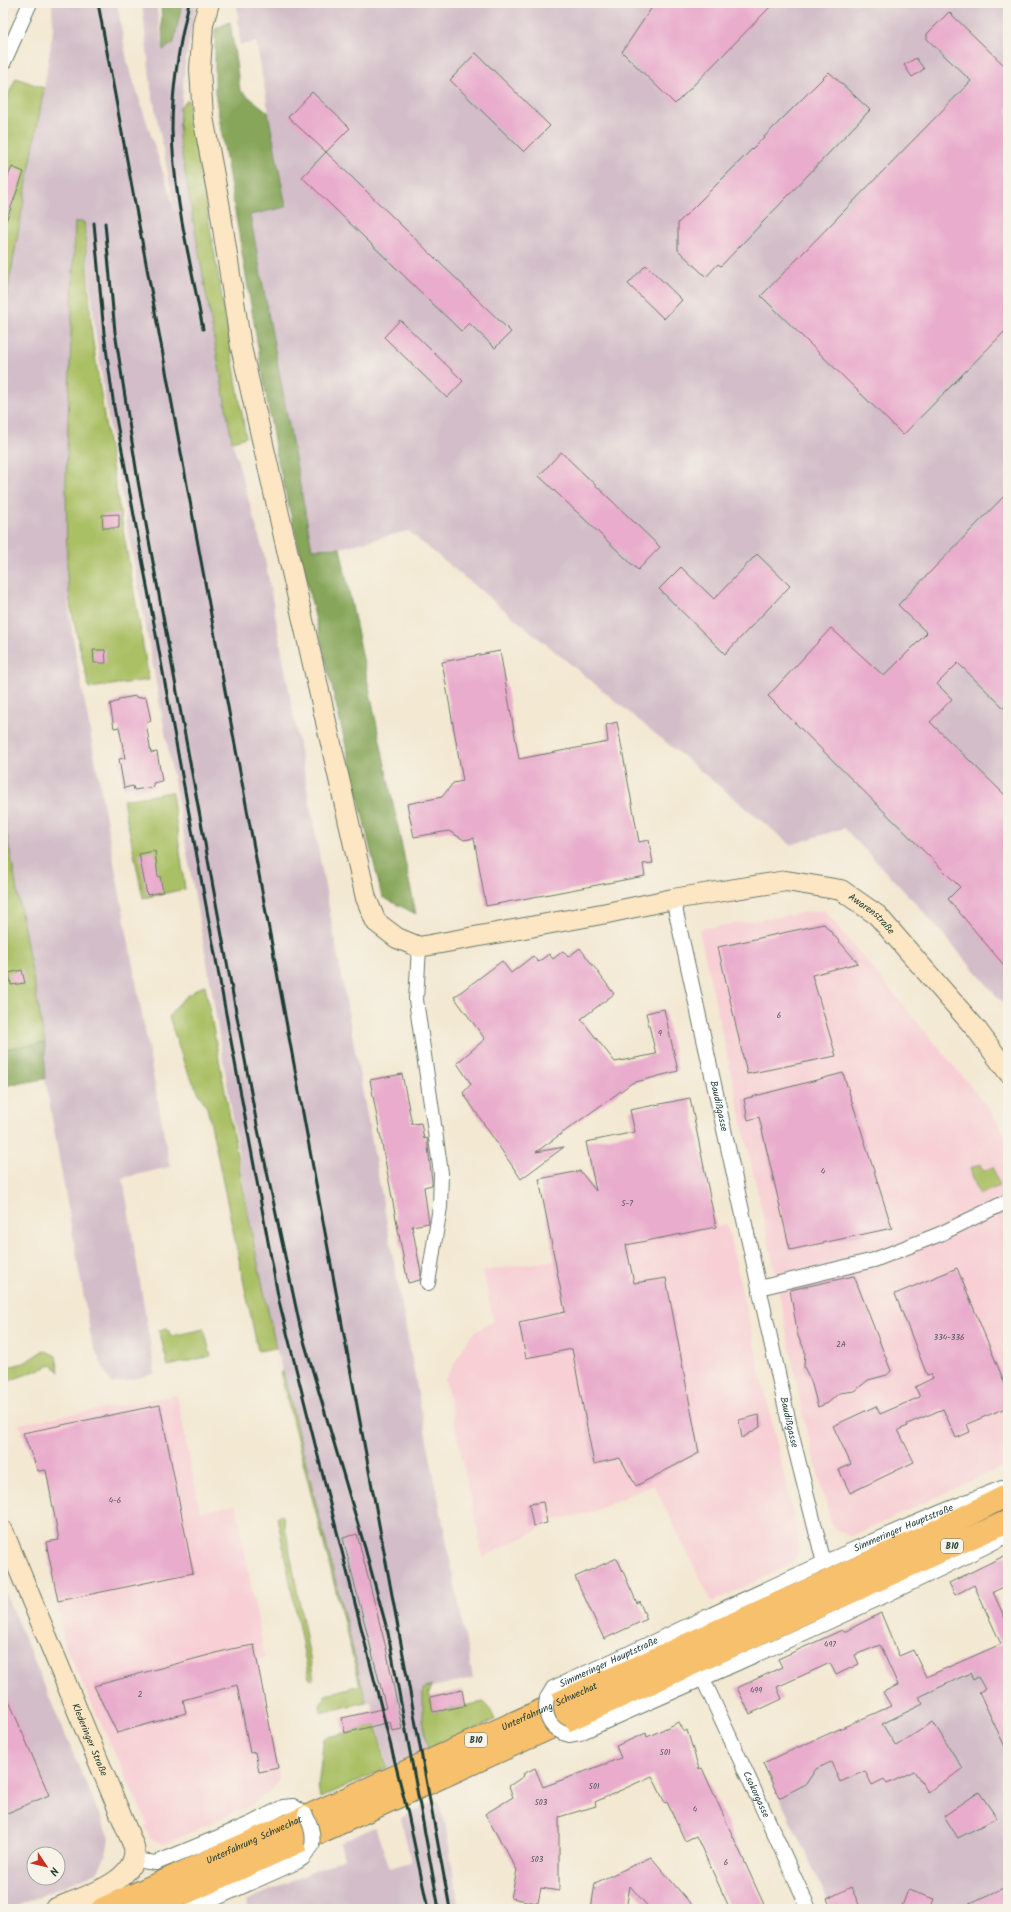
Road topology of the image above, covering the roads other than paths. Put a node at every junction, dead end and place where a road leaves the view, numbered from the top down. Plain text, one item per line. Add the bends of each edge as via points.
1 (30, 3) edge
2 (208, 3) edge
3 (3, 64) edge
4 (673, 899) junction
5 (419, 946) junction
6 (1008, 1072) edge
7 (1008, 1201) edge
8 (428, 1283) dead end
9 (759, 1288) junction
10 (1008, 1485) edge
11 (1008, 1495) edge
12 (1008, 1521) edge
13 (3, 1531) edge
14 (1008, 1535) edge
15 (892, 1562) junction
16 (824, 1563) junction
17 (703, 1679) junction
18 (134, 1860) junction
19 (54, 1909) edge
20 (102, 1909) edge
21 (150, 1909) edge
22 (192, 1909) edge
23 (809, 1909) edge

1 - 3 street
2 - 5 street via 203,24 200,70 203,116 241,347 366,898 376,922 397,938
4 - 5 street
4 - 6 street, Awarenstraße via 786,881 841,890 877,915 977,1030
4 - 9 street, Baudißgasse
5 - 8 street via 416,1000 441,1173 440,1207
7 - 9 street via 940,1234 874,1260
9 - 16 street, Baudißgasse via 797,1460
10 - 16 street, Simmeringer Hauptstraße via 939,1512
11 - 15 main road, Simmeringer Hauptstraße / B10
12 - 15 main road, B10
13 - 18 street, Klederinger Straße via 134,1847
14 - 17 street, Simmeringer Hauptstraße
15 - 20 main road, Unterfahrung Schwechat / B10
15 - 21 main road, Unterfahrung Schwechat / B10
16 - 17 street, Simmeringer Hauptstraße, bridge via 553,1688 547,1698 546,1711 555,1729 570,1735 580,1733
17 - 23 street, Csokorgasse
18 - 19 street via 129,1870 118,1880
18 - 22 street, bridge via 156,1863 207,1843 283,1807 293,1806 307,1817 313,1838 312,1846 303,1858

